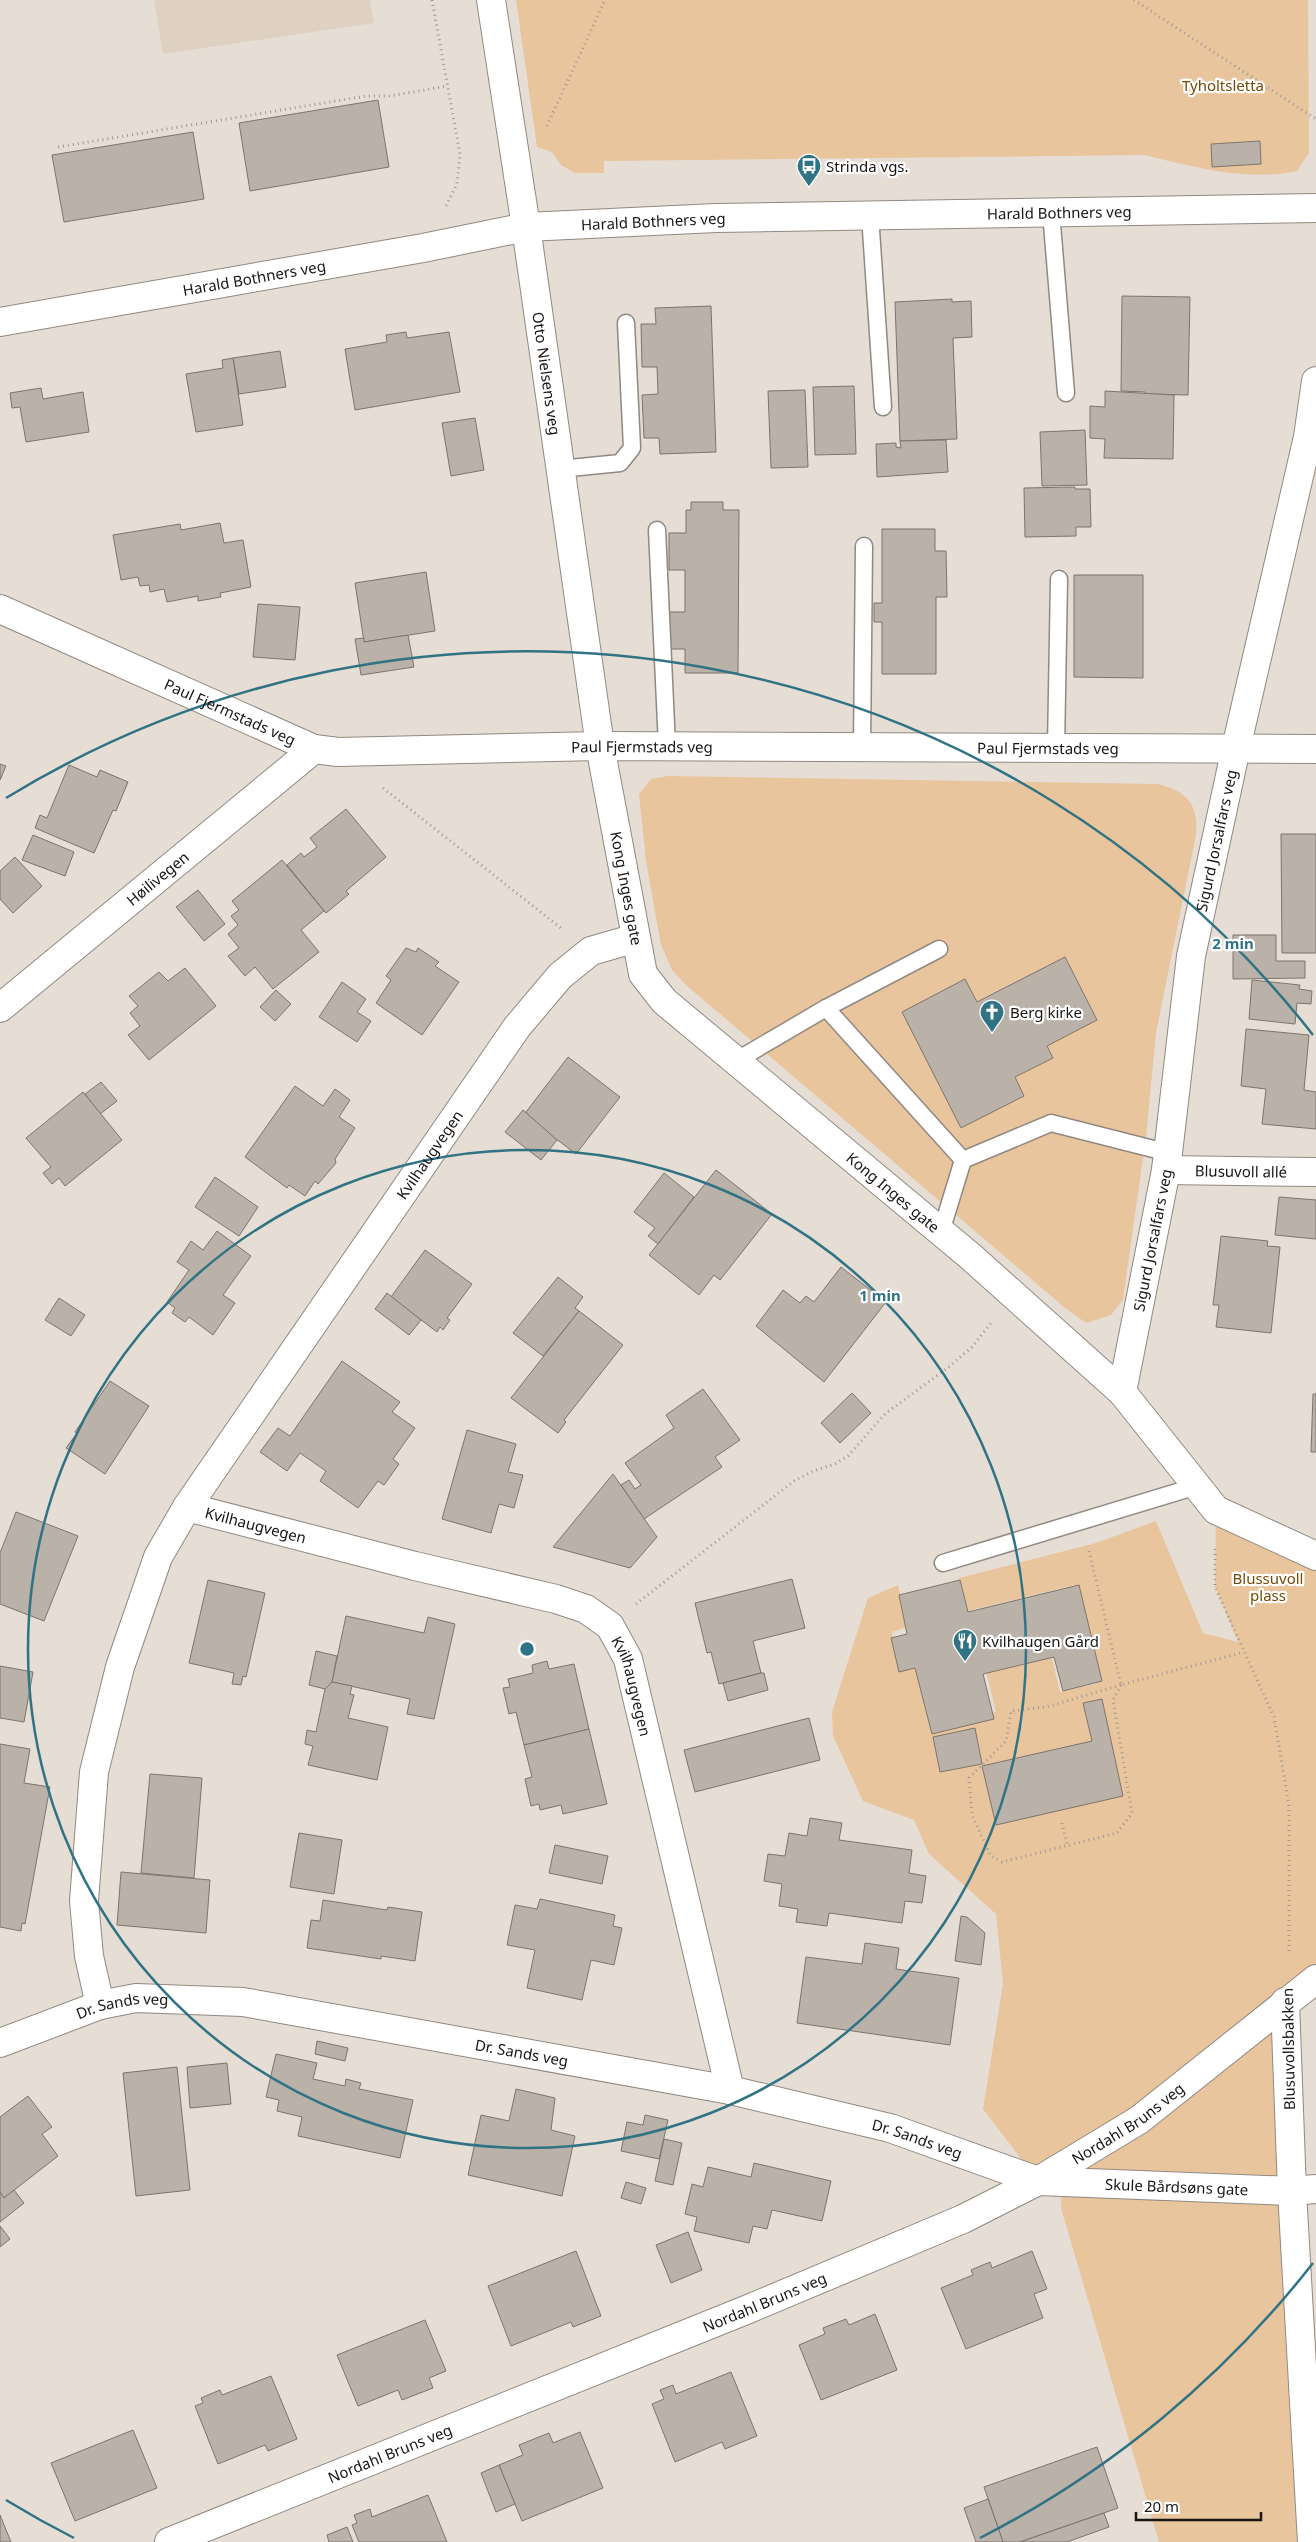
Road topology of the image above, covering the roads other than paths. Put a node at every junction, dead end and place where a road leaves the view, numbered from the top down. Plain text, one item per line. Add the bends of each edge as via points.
1 (491, 0) edge
2 (1316, 208) edge
3 (1051, 212) junction
4 (870, 215) junction
5 (526, 227) junction
6 (0, 322) edge
7 (626, 323) dead end
8 (1316, 381) edge
9 (1066, 393) dead end
10 (883, 407) dead end
11 (560, 469) junction
12 (657, 530) dead end
13 (864, 546) dead end
14 (1058, 579) dead end
15 (0, 609) edge
16 (600, 746) junction
17 (667, 746) junction
18 (862, 747) junction
19 (1056, 748) junction
20 (1236, 748) junction
21 (1316, 749) edge
22 (326, 750) junction
23 (636, 938) junction
24 (939, 949) dead end
25 (0, 1008) edge
26 (826, 1008) junction
27 (734, 1062) junction
28 (963, 1160) junction
29 (1168, 1161) junction
30 (1316, 1172) edge
31 (941, 1232) junction
32 (1122, 1392) junction
33 (1197, 1486) junction
34 (187, 1507) junction
35 (1316, 1556) edge
36 (943, 1563) dead end
37 (1316, 1979) edge
38 (1285, 2002) junction
39 (100, 2005) junction
40 (0, 2043) edge
41 (730, 2090) junction
42 (1038, 2181) junction
43 (1304, 2190) edge
44 (169, 2542) edge
45 (1312, 2542) edge

1 - 5 street, Otto Nielsens veg
2 - 3 street, Harald Bothners veg
3 - 4 street, Harald Bothners veg
3 - 9 lane
4 - 5 street, Harald Bothners veg
4 - 10 lane
5 - 6 street, Harald Bothners veg
5 - 11 street, Otto Nielsens veg
7 - 11 lane via 632,448 620,463
8 - 20 street, Sigurd Jorsalfars veg via 1308,437
11 - 16 street, Otto Nielsens veg
12 - 17 lane
13 - 18 lane
14 - 19 lane
15 - 22 street, Paul Fjermstads veg
16 - 17 street, Paul Fjermstads veg
16 - 22 street, Paul Fjermstads veg
16 - 23 street, Kong Inges gate
17 - 18 street, Paul Fjermstads veg
18 - 19 street, Paul Fjermstads veg
19 - 20 street, Paul Fjermstads veg
20 - 21 street, Paul Fjermstads veg
20 - 29 street, Sigurd Jorsalfars veg via 1191,956
22 - 25 street, Høilivegen
23 - 27 street, Kong Inges gate via 643,974 664,1002
23 - 34 street, Kvilhaugvegen via 591,952 560,976 517,1026
24 - 26 lane
26 - 27 lane
26 - 28 lane
27 - 31 street, Kong Inges gate
28 - 29 lane via 1050,1122
28 - 31 lane
29 - 30 street, Blusuvoll allé
29 - 32 street, Sigurd Jorsalfars veg
31 - 32 street, Kong Inges gate
32 - 33 street, Kong Inges gate
33 - 35 street, Kong Inges gate via 1216,1510
33 - 36 lane
34 - 39 street, Kvilhaugvegen via 155,1566 120,1667 94,1772 84,1901 89,1956
34 - 41 street, Kvilhaugvegen via 556,1600 586,1610 610,1626 628,1659
37 - 38 street, Nordahl Bruns veg
38 - 42 street, Nordahl Bruns veg via 1139,2120
38 - 43 street, Blusuvollsbakken
39 - 40 street, Dr. Sands veg
39 - 41 street, Dr. Sands veg via 136,1998 243,2002
41 - 42 street, Dr. Sands veg via 890,2128
42 - 43 street, Skule Bårdsøns gate
42 - 44 street, Nordahl Bruns veg via 964,2219
43 - 45 street, Blusuvollsbakken

